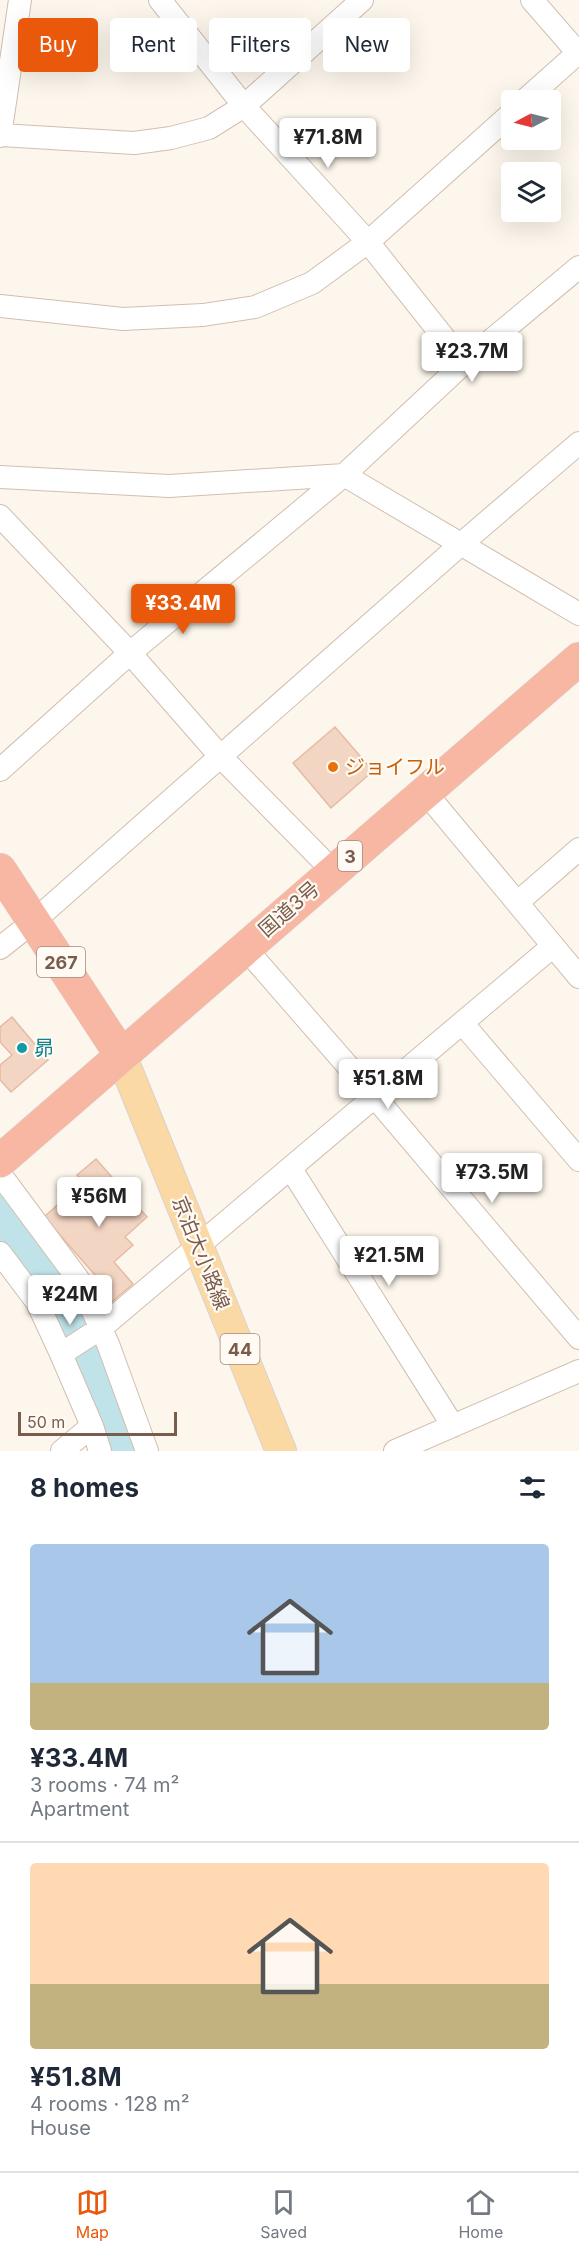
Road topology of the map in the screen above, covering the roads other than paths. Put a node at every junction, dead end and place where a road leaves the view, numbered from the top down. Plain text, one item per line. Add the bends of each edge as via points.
1 (20, 0) edge
2 (160, 0) edge
3 (532, 0) edge
4 (353, 3) edge
5 (579, 53) edge
6 (536, 90) edge
7 (244, 106) junction
8 (501, 123) edge
9 (0, 135) edge
10 (368, 242) junction
11 (579, 267) edge
12 (0, 306) edge
13 (464, 363) junction
14 (579, 443) edge
15 (344, 475) junction
16 (0, 477) edge
17 (0, 516) edge
18 (460, 544) junction
19 (579, 614) edge
20 (130, 653) junction
21 (579, 658) edge
22 (220, 756) junction
23 (0, 770) edge
24 (425, 792) junction
25 (579, 849) edge
26 (0, 870) edge
27 (333, 871) junction
28 (518, 902) junction
29 (34, 921) junction
30 (553, 946) junction
31 (0, 948) edge
32 (244, 948) junction
33 (579, 977) edge
34 (463, 1024) junction
35 (121, 1054) junction
36 (374, 1096) junction
37 (579, 1160) edge
38 (0, 1161) edge
39 (291, 1169) junction
40 (0, 1174) edge
41 (199, 1247) junction
42 (0, 1253) edge
43 (97, 1331) junction
44 (579, 1338) edge
45 (65, 1352) junction
46 (579, 1371) edge
47 (92, 1426) junction
48 (453, 1426) junction
49 (62, 1451) edge
50 (100, 1451) edge
51 (147, 1451) edge
52 (281, 1451) edge
53 (395, 1451) edge

1 - 9 street
2 - 7 street
3 - 5 street
4 - 7 street
5 - 6 street
7 - 9 street via 209,128 134,143
7 - 10 street
8 - 10 street
10 - 12 street via 312,283 255,307 203,315 123,319
10 - 13 street
11 - 13 street
13 - 15 street
14 - 18 street
15 - 16 street via 169,486
15 - 18 street
15 - 20 street
17 - 20 street
18 - 19 street
18 - 22 street
20 - 22 street
20 - 23 street
21 - 24 highway, 国道3号 / 3
22 - 27 street
22 - 29 street
24 - 27 highway, 国道3号 / 3
24 - 28 street
25 - 28 street
26 - 29 highway, 267
27 - 32 highway, 国道3号 / 3
28 - 30 street
29 - 31 street
29 - 35 highway, 267
30 - 33 street
30 - 34 street
32 - 35 highway, 国道3号 / 3
32 - 36 street
34 - 36 street
34 - 37 street
35 - 38 highway, 国道3号 / 3
35 - 41 main road, 京泊大小路線 / 44
36 - 39 street
36 - 44 street
39 - 41 street
39 - 48 street
40 - 43 street via 78,1279
41 - 43 street
41 - 52 main road, 京泊大小路線 / 44
42 - 45 street via 37,1302
43 - 45 street
43 - 51 street
45 - 47 street
46 - 48 street
47 - 49 street
47 - 50 street
48 - 53 street

